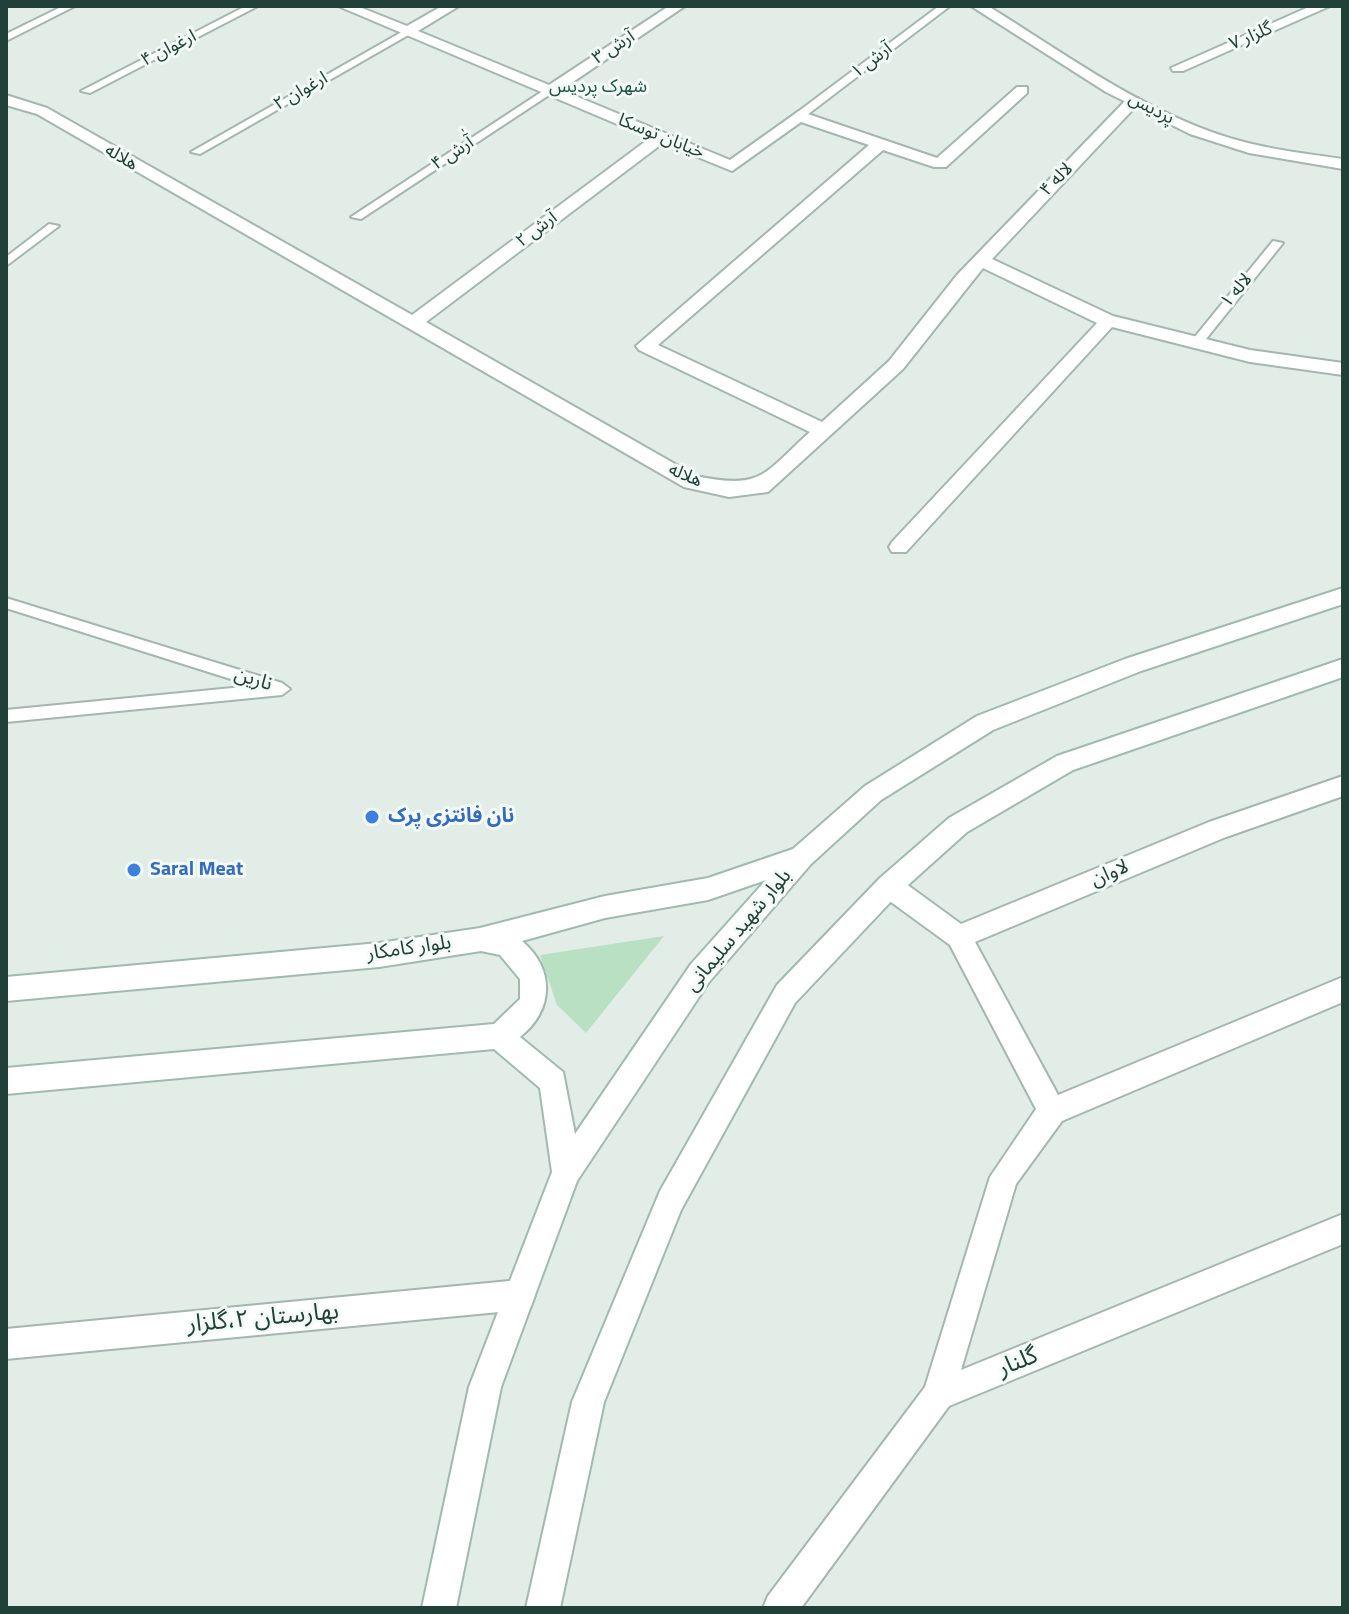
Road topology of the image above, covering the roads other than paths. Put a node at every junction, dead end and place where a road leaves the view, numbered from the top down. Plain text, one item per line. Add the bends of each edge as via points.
1 (70, 6) edge
2 (253, 6) edge
3 (345, 6) edge
4 (452, 6) edge
5 (678, 6) edge
6 (945, 6) edge
7 (978, 6) edge
8 (1323, 6) edge
9 (407, 32) junction
10 (6, 38) edge
11 (1178, 68) dead end
12 (1022, 90) dead end
13 (86, 91) dead end
14 (550, 91) junction
15 (6, 100) edge
16 (1133, 101) junction
17 (799, 116) junction
18 (661, 137) junction
19 (881, 143) junction
20 (196, 152) dead end
21 (1343, 164) edge
22 (357, 217) dead end
23 (53, 226) dead end
24 (1277, 243) dead end
25 (981, 260) junction
26 (6, 263) edge
27 (1108, 321) junction
28 (412, 324) junction
29 (1198, 341) junction
30 (1343, 369) edge
31 (825, 431) junction
32 (899, 547) dead end
33 (1343, 596) edge
34 (6, 603) edge
35 (1343, 668) edge
36 (6, 716) edge
37 (1343, 786) edge
38 (802, 856) junction
39 (889, 886) junction
40 (959, 937) junction
41 (480, 940) junction
42 (6, 989) edge
43 (1343, 989) edge
44 (498, 1036) junction
45 (6, 1081) edge
46 (1052, 1111) junction
47 (566, 1172) junction
48 (1343, 1229) edge
49 (520, 1295) junction
50 (6, 1344) edge
51 (938, 1395) junction
52 (439, 1608) edge
53 (543, 1608) edge
54 (780, 1608) edge

1 - 10 lane
2 - 13 lane, ارغوان ۴
3 - 9 street, خیابان توسکا
4 - 9 street
5 - 14 street, آرش ۳
6 - 17 lane, آرش ۱
7 - 16 street, پردیس
8 - 11 street, گلزار ۷
9 - 14 street, خیابان توسکا
9 - 20 lane, ارغوان ۲
12 - 19 street via 940,164
14 - 18 street, خیابان توسکا
14 - 22 lane, آٰرش ۴
15 - 28 street, هلاله via 42,111
16 - 21 street, پردیس via 1225,142
16 - 25 street, لاله ۴
17 - 18 street, خیابان توسکا via 732,166
17 - 19 street
18 - 28 street, آرش ۲
19 - 31 street via 645,346
23 - 26 lane
24 - 29 lane, لاله ۱
25 - 27 street
25 - 31 street, هلاله via 896,365
27 - 29 street
27 - 32 street
28 - 31 street, هلاله via 691,482 729,490 761,487
29 - 30 street via 1250,356
33 - 38 street, بلوار شهید سلیمانی via 1133,665 985,723 873,793
34 - 36 lane, نارین via 282,689
35 - 39 street via 1065,763 958,825
37 - 40 street, لاوان via 1218,829
38 - 41 street, بلوار کامکار via 708,889 605,907
38 - 47 street, بلوار شهید سلیمانی via 700,973
39 - 40 street
39 - 53 street via 786,994 670,1201 588,1402
40 - 46 street
41 - 42 street, بلوار کامکار via 379,955
41 - 44 street via 508,946 535,979 535,1001 522,1022
43 - 46 street
44 - 45 street
44 - 47 street via 553,1081
46 - 51 street via 1004,1177
47 - 49 street, بلوار شهید سلیمانی
48 - 51 street, گلنار
49 - 50 street, بهارستان ۲،گلزار
49 - 52 street, بلوار شهید سلیمانی via 485,1387
51 - 54 street

